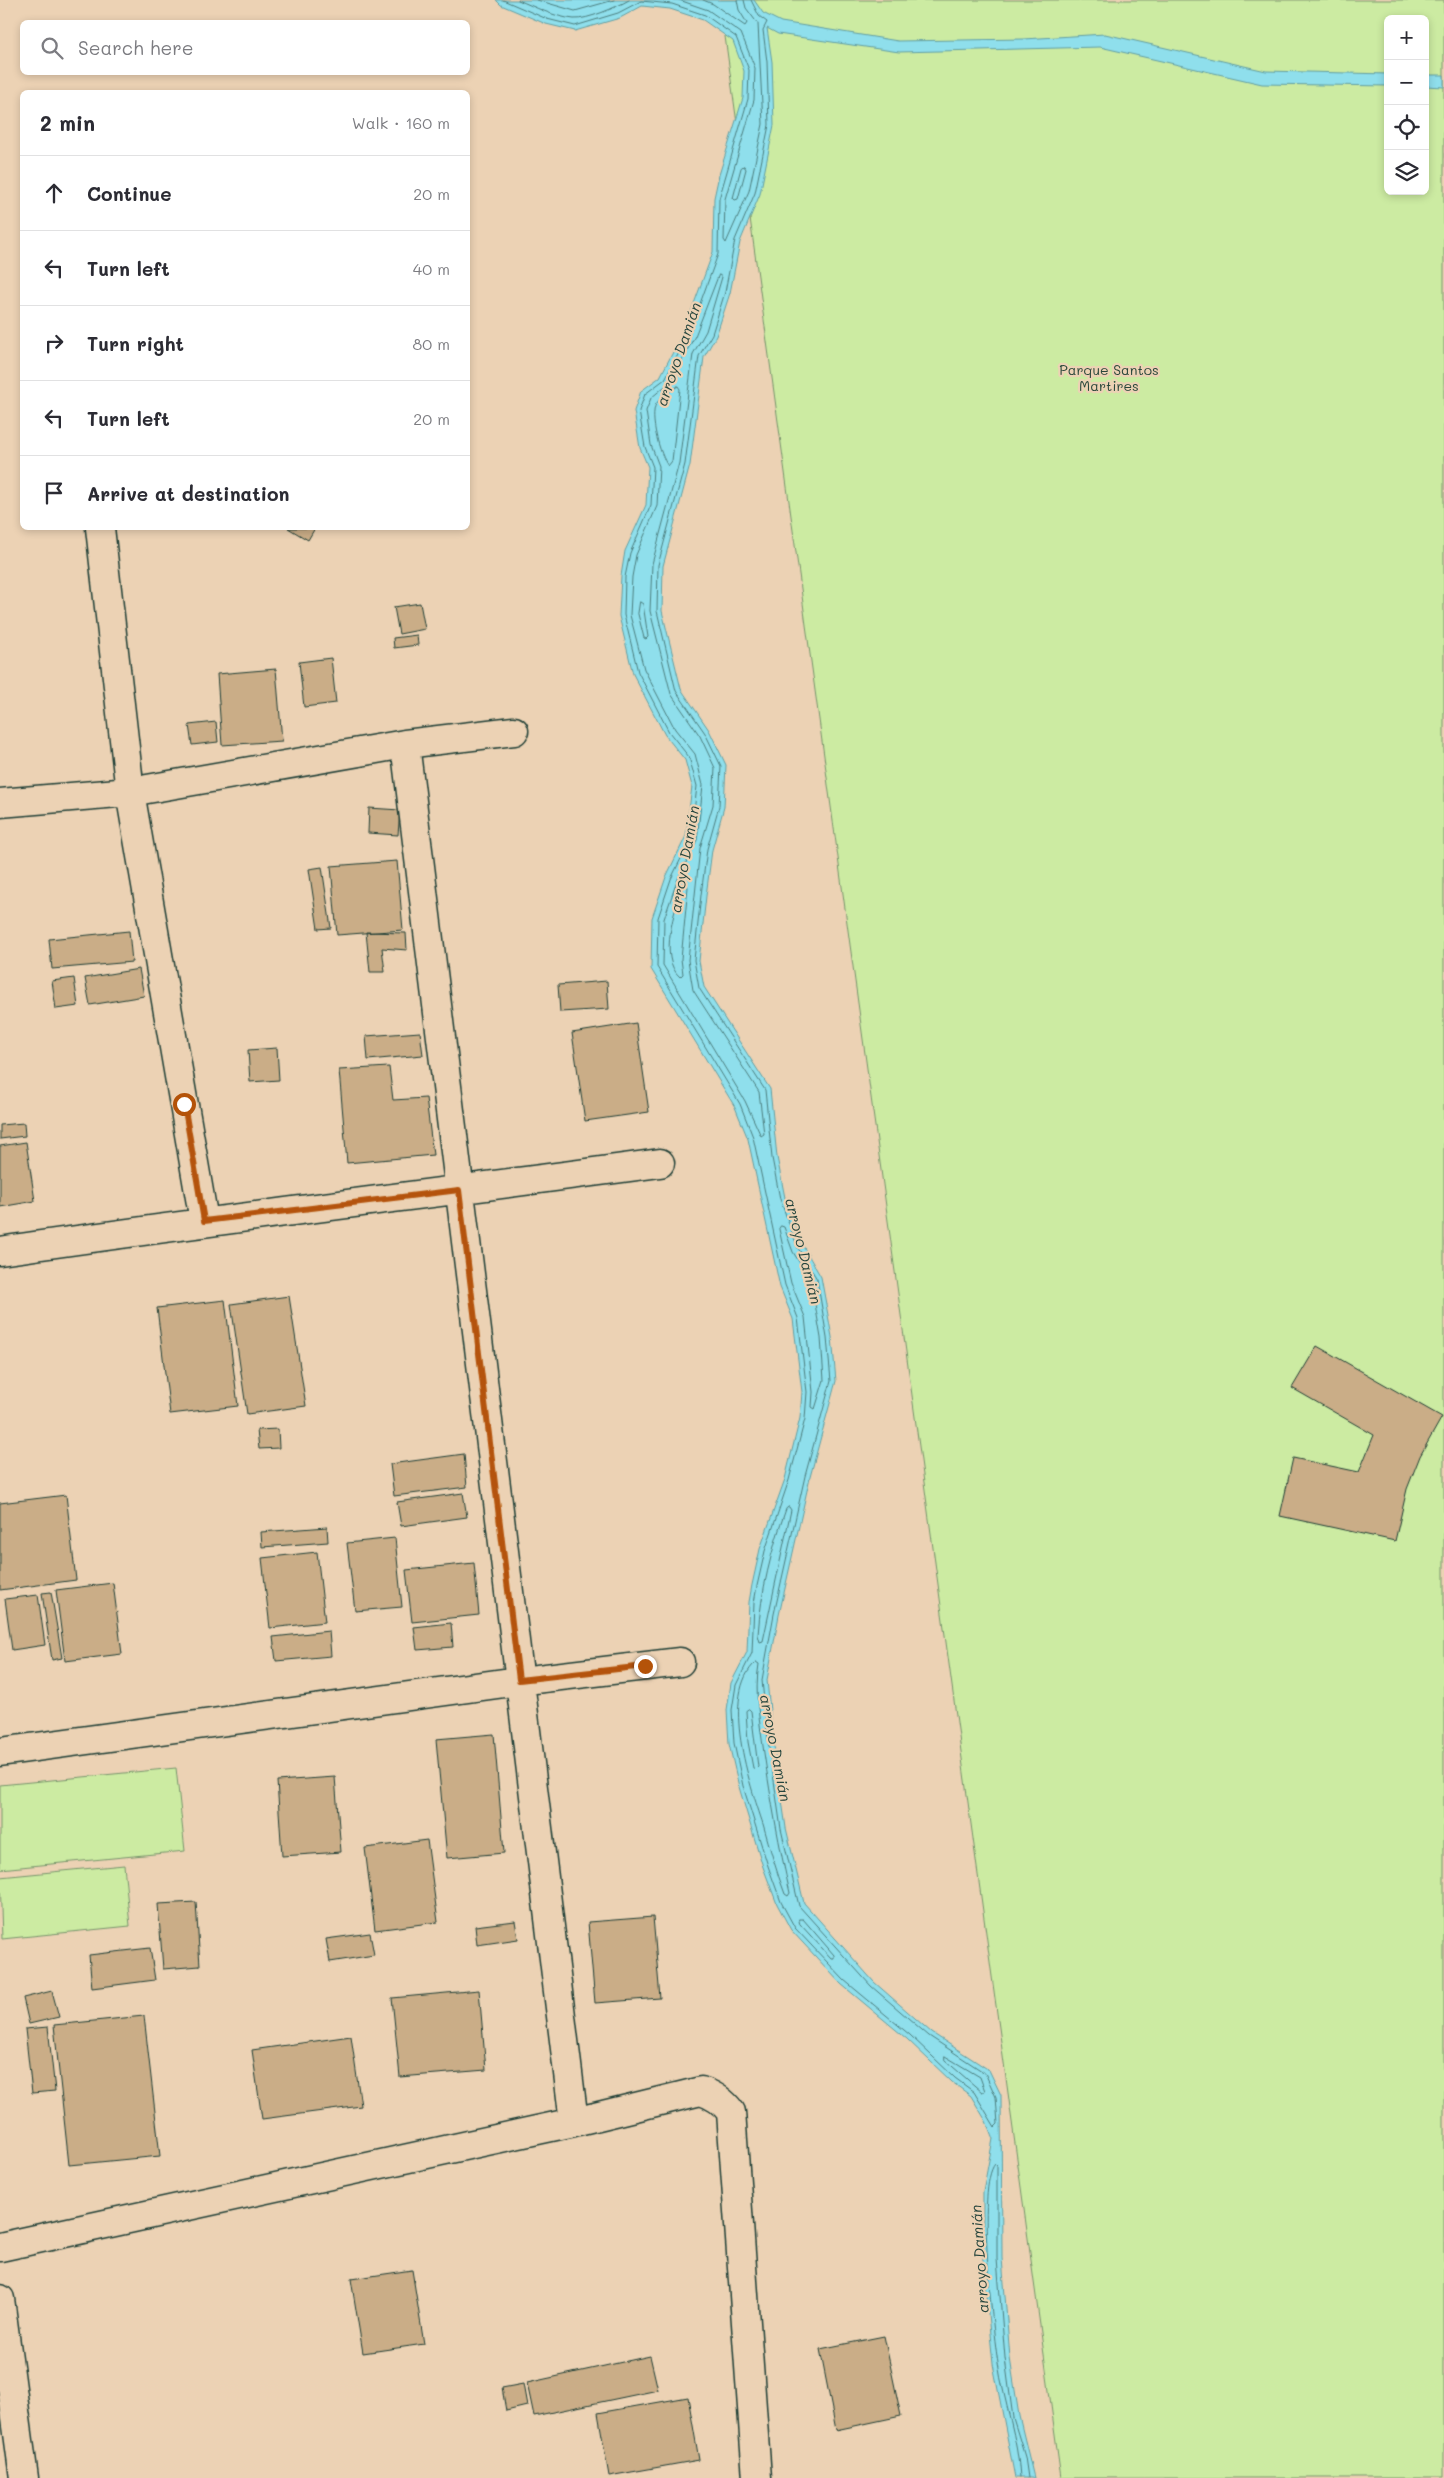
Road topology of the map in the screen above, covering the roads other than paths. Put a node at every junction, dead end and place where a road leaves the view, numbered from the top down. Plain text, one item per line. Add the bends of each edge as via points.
1 (100, 530) edge
2 (514, 731) dead end
3 (405, 744) junction
4 (130, 792) junction
5 (0, 804) edge
6 (660, 1162) dead end
7 (459, 1190) junction
8 (204, 1221) junction
9 (0, 1251) edge
10 (680, 1662) dead end
11 (519, 1680) junction
12 (0, 1752) edge
13 (574, 2122) junction
14 (0, 2247) edge
15 (0, 2299) edge
16 (24, 2478) edge
17 (757, 2478) edge

1 - 4 street
2 - 3 street
3 - 4 street
3 - 7 street
4 - 5 street
4 - 8 street
6 - 7 street
7 - 8 street
7 - 11 street
8 - 9 street
10 - 11 street
11 - 12 street
11 - 13 street
13 - 14 street
13 - 17 street via 701,2091 719,2100 731,2112
15 - 16 street

